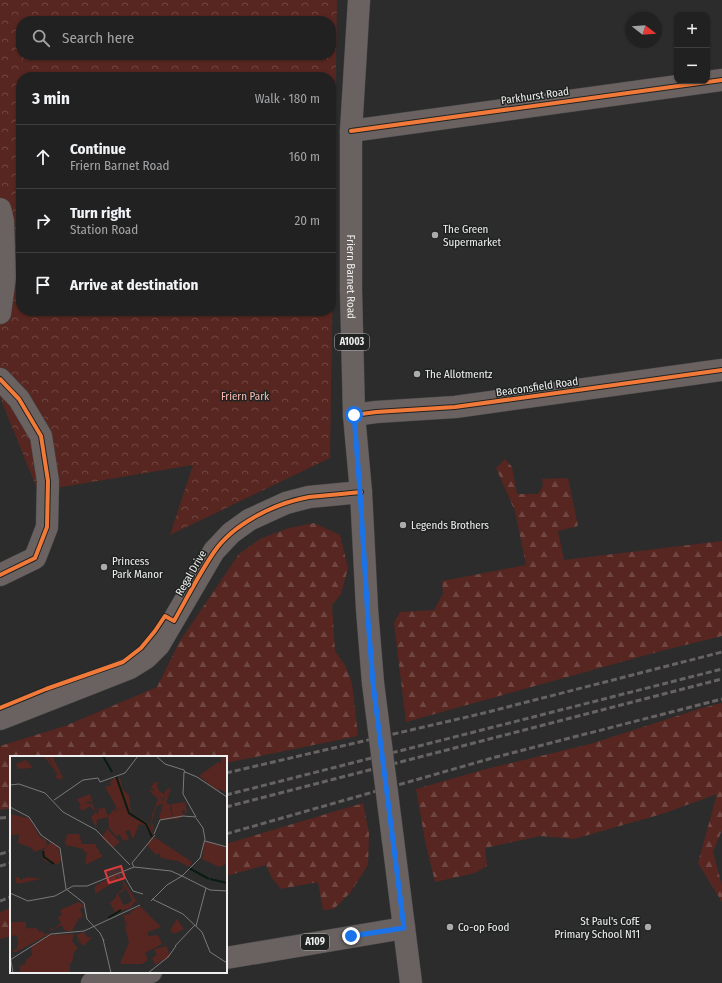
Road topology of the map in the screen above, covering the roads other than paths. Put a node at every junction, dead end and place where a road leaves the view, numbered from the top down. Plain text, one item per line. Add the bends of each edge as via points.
1 (359, 0) edge
2 (722, 80) edge
3 (350, 130) junction
4 (0, 209) edge
5 (0, 313) edge
6 (722, 370) edge
7 (0, 379) edge
8 (354, 415) junction
9 (360, 492) junction
10 (0, 576) edge
11 (0, 719) edge
12 (404, 928) junction
13 (227, 958) edge
14 (147, 973) edge
15 (92, 983) edge
16 (411, 983) edge

1 - 3 main road, Friern Barnet Road / A1003
2 - 3 street, Parkhurst Road
3 - 8 main road, Friern Barnet Road / A1003
4 - 5 street via 6,277
6 - 8 street, Beaconsfield Road via 455,407
7 - 10 street via 19,399 41,436 48,481 47,527 35,558
8 - 9 main road, Friern Barnet Road / A1003
9 - 11 street, Regal Drive via 309,497 286,503 249,520 231,533 214,552 159,645 146,658 130,668
9 - 12 main road, Friern Barnet Road / A1003, bridge via 373,683
12 - 13 main road, A109
12 - 16 main road, Friern Barnet Road / A1003
14 - 15 main road

